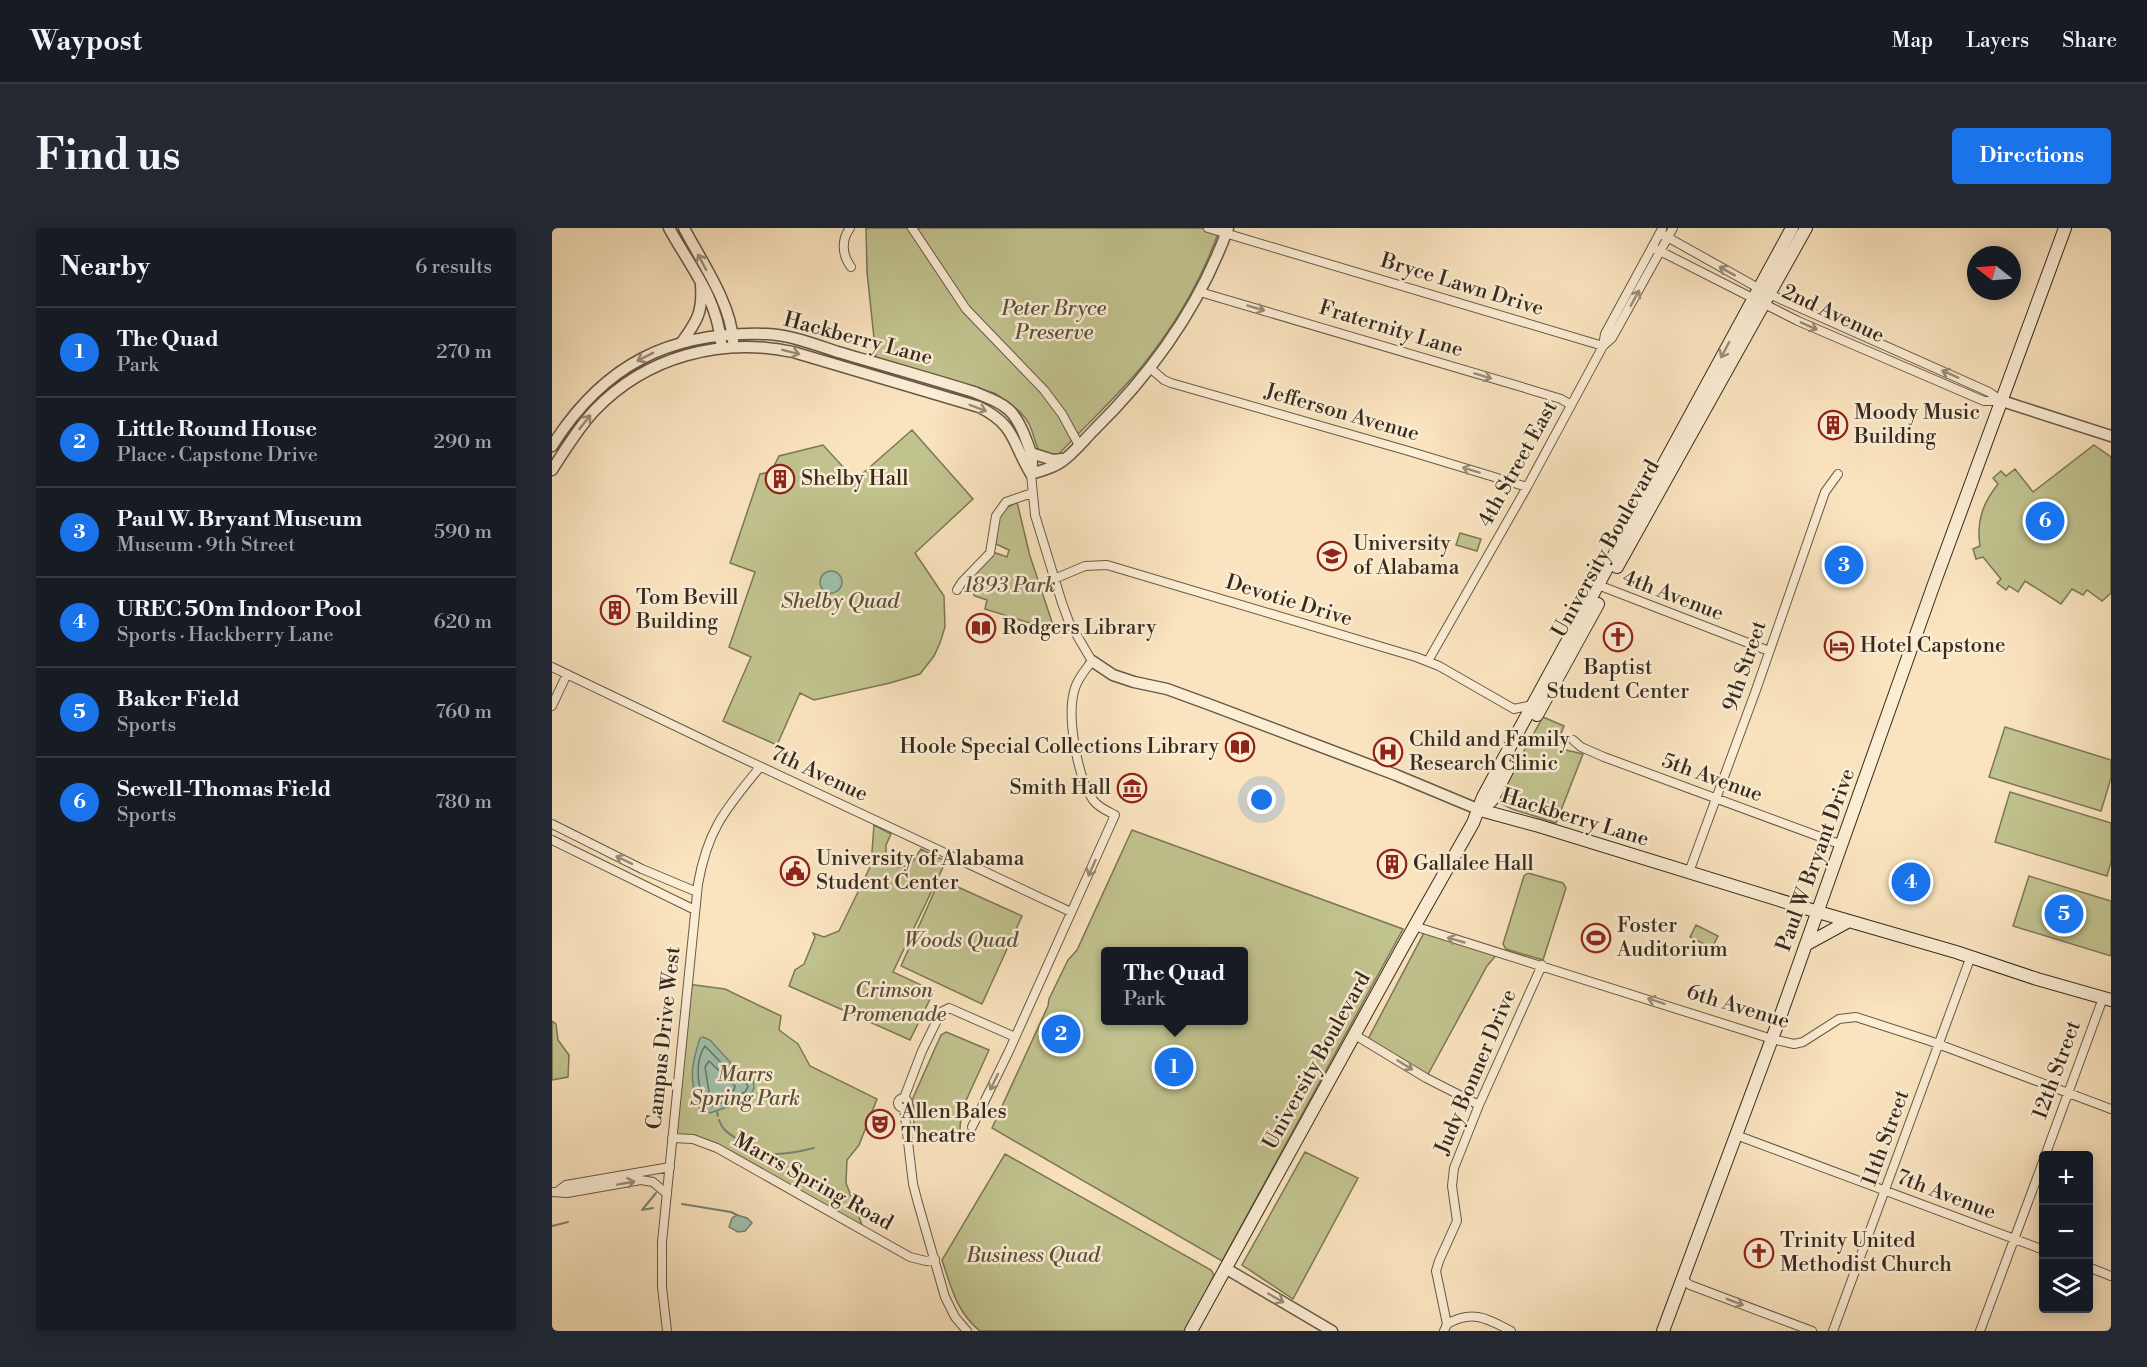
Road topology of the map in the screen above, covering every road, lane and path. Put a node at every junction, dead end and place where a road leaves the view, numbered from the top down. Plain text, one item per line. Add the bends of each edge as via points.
1 (669, 228) edge
2 (684, 228) edge
3 (850, 228) edge
4 (912, 228) edge
5 (1208, 228) edge
6 (1673, 228) edge
7 (1792, 228) edge
8 (1806, 228) edge
9 (2065, 228) edge
10 (1227, 231) edge
11 (1664, 233) edge
12 (1657, 249) junction
13 (851, 267) dead end
14 (700, 282) junction
15 (1200, 292) junction
16 (1761, 296) junction
17 (732, 335) junction
18 (720, 336) junction
19 (681, 342) junction
20 (1603, 346) junction
21 (727, 347) junction
22 (1150, 368) junction
23 (2002, 401) junction
24 (1571, 405) junction
25 (2111, 436) edge
26 (1079, 445) junction
27 (552, 446) edge
28 (1031, 453) junction
29 (1065, 458) junction
30 (552, 470) edge
31 (1031, 474) junction
32 (1838, 474) dead end
33 (1527, 487) junction
34 (1032, 493) junction
35 (1054, 579) junction
36 (1602, 587) junction
37 (957, 590) dead end
38 (1769, 651) junction
39 (1092, 661) junction
40 (1428, 661) junction
41 (552, 667) edge
42 (567, 674) junction
43 (1506, 705) junction
44 (1532, 705) junction
45 (552, 706) edge
46 (1518, 730) junction
47 (1573, 740) dead end
48 (760, 767) junction
49 (1717, 798) junction
50 (1480, 810) junction
51 (552, 824) edge
52 (552, 840) edge
53 (1842, 845) junction
54 (642, 869) junction
55 (1689, 872) junction
56 (636, 881) junction
57 (697, 892) junction
58 (695, 910) junction
59 (1071, 912) junction
60 (1818, 912) junction
61 (1849, 921) junction
62 (1414, 926) junction
63 (1807, 944) junction
64 (1971, 957) junction
65 (1542, 965) junction
66 (2107, 999) edge
67 (1355, 1035) junction
68 (1015, 1037) junction
69 (1772, 1039) junction
70 (1939, 1045) junction
71 (2068, 1093) junction
72 (1479, 1105) junction
73 (2111, 1109) edge
74 (972, 1127) dead end
75 (1736, 1135) junction
76 (672, 1138) junction
77 (2046, 1151) edge
78 (670, 1167) junction
79 (2039, 1171) edge
80 (1885, 1191) junction
81 (555, 1192) edge
82 (667, 1194) junction
83 (2014, 1239) junction
84 (2039, 1248) edge
85 (935, 1259) junction
86 (1225, 1268) junction
87 (2093, 1269) edge
88 (2111, 1276) edge
89 (1682, 1279) junction
90 (1446, 1328) edge
91 (667, 1331) edge
92 (967, 1331) edge
93 (1191, 1331) edge
94 (1332, 1331) edge
95 (1511, 1331) edge
96 (1663, 1331) edge
97 (1812, 1331) edge
98 (1833, 1331) edge
99 (1980, 1331) edge

1 - 14 street
17 -> 2 street via 720,298
3 - 13 street via 844,250
4 - 26 street via 966,309 1044,390
5 - 10 street, Bryce Lawn Drive
6 - 11 street, 4th Street East
7 - 16 main road
8 - 16 main road
9 - 23 main road, Paul W Bryant Drive
10 - 15 street
10 - 20 street, Bryce Lawn Drive
11 - 12 street, 4th Street East
16 -> 11 street, 2nd Avenue
12 - 16 street, 2nd Avenue
12 - 20 street, 4th Street East via 1605,334
14 - 18 street via 714,307
14 - 19 street via 701,311
15 - 22 street
15 -> 24 street, Fraternity Lane
23 -> 16 street, 2nd Avenue via 1989,392
16 -> 23 street, 2nd Avenue via 1856,347 1984,400
16 - 36 main road, University Boulevard
17 - 18 street, Hackberry Lane
17 - 21 street
17 - 28 street, Hackberry Lane via 769,334 801,341 974,392 1001,403 1020,420
18 - 19 street, Hackberry Lane
18 - 21 street
19 -> 27 street, Hackberry Lane via 646,356 611,378 574,415
20 - 24 street, 4th Street East
30 -> 21 street, Hackberry Lane via 595,411 625,384 685,355
21 -> 31 street, Hackberry Lane via 768,347 794,352 979,407 1006,425
22 - 26 street
33 -> 22 street, Jefferson Avenue via 1171,383
23 - 25 street, 2nd Avenue
23 - 53 main road, Paul W Bryant Drive
24 - 33 street, 4th Street East
26 - 29 street
28 - 29 street via 1053,460
28 - 31 street, Hackberry Lane
29 - 31 street via 1060,464
31 - 34 street, Hackberry Lane
32 - 38 street, 9th Street via 1825,492
33 - 40 street, 4th Street East
34 - 35 street, Hackberry Lane
34 - 37 street via 1006,502 996,516 990,553
35 - 39 street, Hackberry Lane via 1069,622
35 - 40 street, Devotie Drive via 1085,566 1107,565
36 - 38 street, 4th Avenue
36 - 44 main road, University Boulevard
36 - 50 main road, University Boulevard via 1491,800
38 - 49 street, 9th Street
39 - 50 street, Hackberry Lane via 1113,675 1213,705
39 -> 59 street via 1074,690 1073,730 1085,785 1093,801 1116,815
40 - 43 street, Devotie Drive
41 - 42 street, 7th Avenue
42 - 45 street
42 - 48 street, 7th Avenue
43 - 44 street, Devotie Drive via 1514,709
43 - 46 street
44 - 46 main road, University Boulevard
46 - 50 main road, University Boulevard
47 - 49 street, 5th Avenue via 1604,757
48 - 57 street, Campus Drive West via 727,807 712,835
48 - 59 street, 7th Avenue
49 - 53 street, 5th Avenue
49 - 55 street, 9th Street
50 - 55 main road, Hackberry Lane
50 - 62 main road, University Boulevard
54 -> 51 street
52 - 56 street
53 - 60 main road, Paul W Bryant Drive
54 - 56 street
54 - 57 street
55 - 60 main road, Hackberry Lane
56 - 58 street
57 - 58 street, Campus Drive West
58 - 76 street, Campus Drive West
59 - 68 street
60 - 61 main road, Hackberry Lane
60 - 63 main road, Paul W Bryant Drive
61 - 63 main road
61 - 64 main road, Hackberry Lane
65 -> 62 street, 6th Avenue
62 - 67 main road, University Boulevard
63 - 69 main road, Paul W Bryant Drive
64 - 66 main road, Hackberry Lane
64 - 70 street, 11th Street
69 -> 65 street, 6th Avenue
65 - 72 street, Judy Bonner Drive
66 - 71 street, 12th Street
67 -> 72 street
67 - 86 main road, University Boulevard
68 -> 74 street
68 - 85 street via 949,1008 941,1012 904,1098 898,1102 904,1108 913,1184
69 - 70 street, 6th Avenue via 1803,1042 1847,1016
69 - 75 main road, Paul W Bryant Drive
70 - 71 street, 6th Avenue
70 - 80 street, 11th Street
71 - 73 street, 6th Avenue
71 - 77 street, 12th Street
72 - 90 street, Judy Bonner Drive via 1454,1168 1452,1186 1458,1215 1436,1271
75 - 80 street, 7th Avenue
75 - 89 main road, Paul W Bryant Drive
76 - 78 street, Campus Drive West
76 - 85 street, Marrs Spring Road via 693,1139 717,1148 910,1257
78 - 81 street via 566,1185
78 - 82 street, Campus Drive West
79 - 83 street, 12th Street
80 - 83 street, 7th Avenue
80 - 98 street, 11th Street
81 -> 82 street via 641,1180 654,1183
82 - 91 street, Campus Drive West via 661,1264
83 - 84 street, 7th Avenue
83 - 99 street, 12th Street
85 - 92 street via 945,1297
86 - 93 main road, University Boulevard
86 -> 94 street
87 - 88 street
89 - 96 main road, Paul W Bryant Drive
89 -> 97 street
90 - 95 street via 1460,1318 1479,1316

